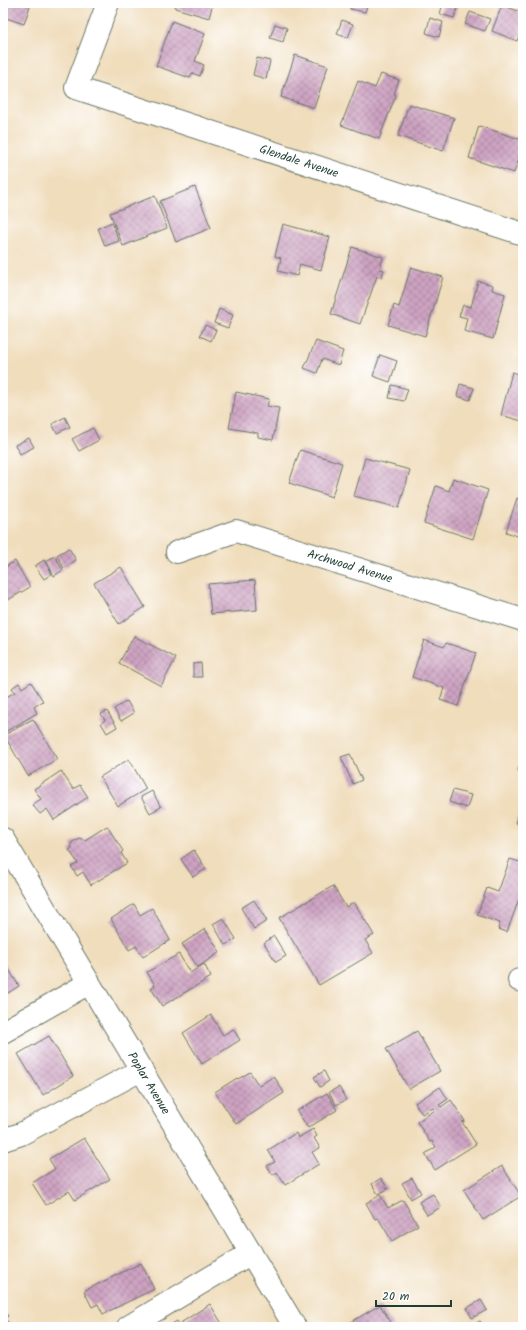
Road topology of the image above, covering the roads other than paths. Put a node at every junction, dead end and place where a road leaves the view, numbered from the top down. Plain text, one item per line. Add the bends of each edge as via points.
1 (108, 3) edge
2 (523, 234) edge
3 (178, 552) dead end
4 (523, 620) edge
5 (3, 838) edge
6 (89, 983) junction
7 (3, 1032) edge
8 (141, 1070) junction
9 (3, 1140) edge
10 (251, 1253) junction
11 (128, 1327) edge
12 (295, 1327) edge

1 - 2 street, Glendale Avenue via 76,88
3 - 4 street, Archwood Avenue via 236,531
5 - 6 street, Poplar Avenue
6 - 7 street
6 - 8 street, Poplar Avenue
8 - 9 street via 20,1134
8 - 10 street, Poplar Avenue
10 - 11 street
10 - 12 street, Poplar Avenue

